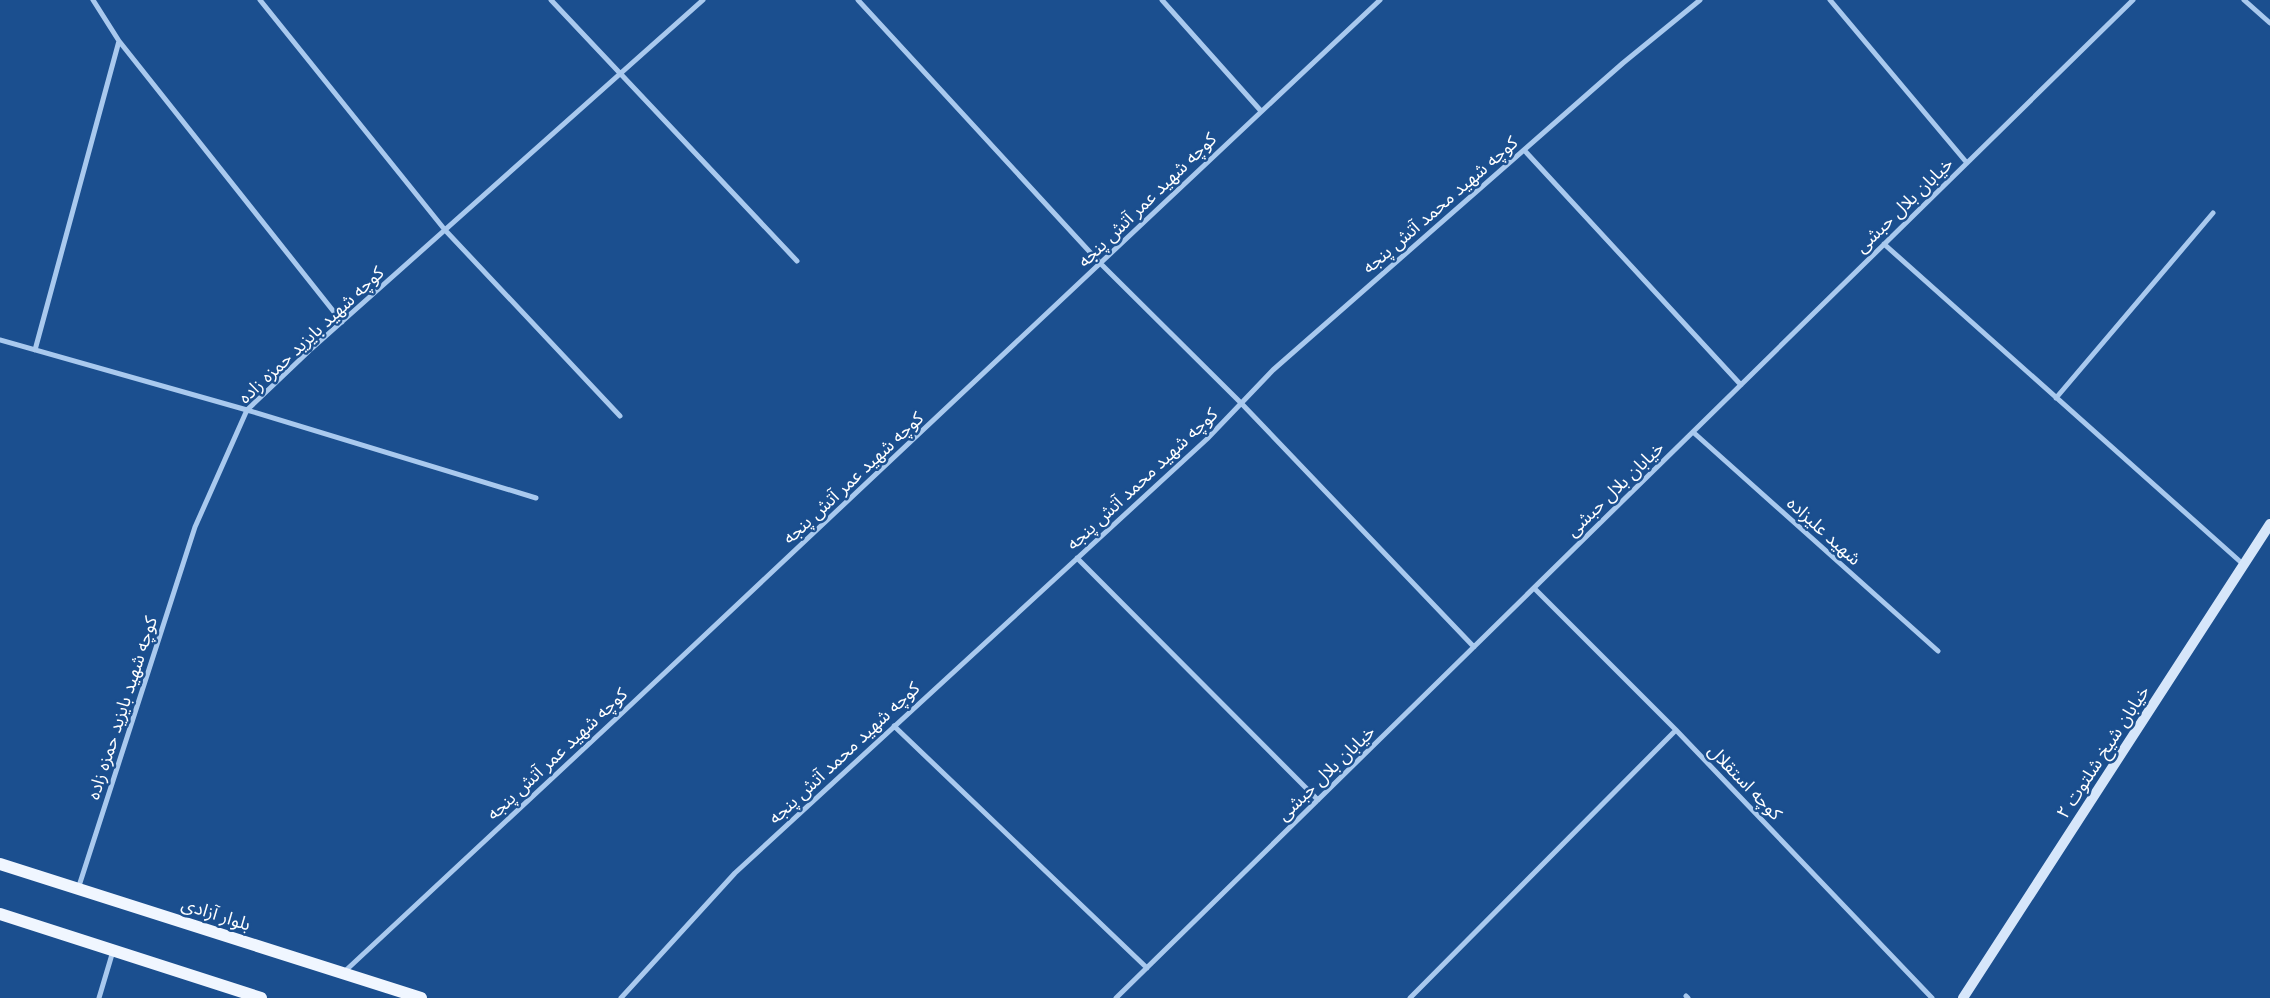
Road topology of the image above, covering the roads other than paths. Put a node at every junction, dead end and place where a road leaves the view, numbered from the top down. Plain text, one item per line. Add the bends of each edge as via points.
1 (93, 0) edge
2 (260, 0) edge
3 (551, 0) edge
4 (703, 0) edge
5 (858, 0) edge
6 (1162, 0) edge
7 (1380, 0) edge
8 (1700, 0) edge
9 (1830, 0) edge
10 (2133, 0) edge
11 (2244, 0) edge
12 (2270, 23) edge
13 (119, 41) junction
14 (621, 74) junction
15 (1261, 111) junction
16 (1524, 150) junction
17 (1967, 163) junction
18 (2213, 213) dead end
19 (445, 230) junction
20 (1884, 244) junction
21 (797, 261) dead end
22 (1100, 263) junction
23 (342, 322) junction
24 (0, 340) edge
25 (35, 350) junction
26 (1741, 385) junction
27 (2056, 398) junction
28 (1240, 403) junction
29 (247, 410) junction
30 (620, 416) dead end
31 (1693, 432) junction
32 (536, 498) dead end
33 (2270, 524) edge
34 (1077, 558) junction
35 (2244, 565) junction
36 (1534, 588) junction
37 (1474, 647) junction
38 (1938, 651) dead end
39 (894, 726) junction
40 (1676, 730) junction
41 (1318, 800) junction
42 (0, 864) edge
43 (78, 889) junction
44 (0, 914) edge
45 (113, 950) junction
46 (1147, 968) junction
47 (342, 973) junction
48 (100, 998) edge
49 (261, 998) edge
50 (421, 998) edge
51 (621, 998) edge
52 (1116, 998) edge
53 (1410, 998) edge
54 (1932, 998) edge
55 (1963, 998) edge

1 - 13 street
2 - 19 street
3 - 14 street
4 - 14 street, کوچه شهید بایزید حمزه زاده
5 - 22 street
6 - 15 street
7 - 15 street, کوچه شهید عمر آتش پنجه
8 - 16 street, کوچه شهید محمد آتش پنجه
9 - 17 street
10 - 17 street, خیابان بلال حبشی
11 - 12 street
13 - 23 street
13 - 25 street
14 - 19 street, کوچه شهید بایزید حمزه زاده
14 - 21 street
15 - 22 street, کوچه شهید عمر آتش پنجه
16 - 26 street
16 - 28 street, کوچه شهید محمد آتش پنجه via 1272,370
17 - 20 street, خیابان بلال حبشی
18 - 27 street
19 - 23 street, کوچه شهید بایزید حمزه زاده
19 - 30 street
20 - 26 street, خیابان بلال حبشی
20 - 27 street
22 - 28 street
22 - 47 street, کوچه شهید عمر آتش پنجه
23 - 29 street, کوچه شهید بایزید حمزه زاده
24 - 25 street
25 - 29 street
26 - 31 street, خیابان بلال حبشی
27 - 35 street
28 - 34 street, کوچه شهید محمد آتش پنجه via 1207,439
28 - 37 street
29 - 32 street
29 - 43 street, کوچه شهید بایزید حمزه زاده via 195,527
31 - 36 street, خیابان بلال حبشی
31 - 38 street, شهید علیزاده
33 - 35 main road, خیابان شیخ شلتوت ۲
34 - 39 street, کوچه شهید محمد آتش پنجه
34 - 41 street
35 - 55 main road, خیابان شیخ شلتوت ۲
36 - 37 street, خیابان بلال حبشی
36 - 40 street, کوچه استقلال
37 - 41 street, خیابان بلال حبشی
39 - 46 street
39 - 51 street, کوچه شهید محمد آتش پنجه via 735,872
40 - 53 street
40 - 54 street, کوچه استقلال
41 - 46 street, خیابان بلال حبشی
42 - 43 main road, بلوار آزادی
43 - 47 main road, بلوار آزادی
44 - 45 main road
45 - 48 street
45 - 49 main road
46 - 52 street, خیابان بلال حبشی
47 - 50 main road, بلوار آزادی

